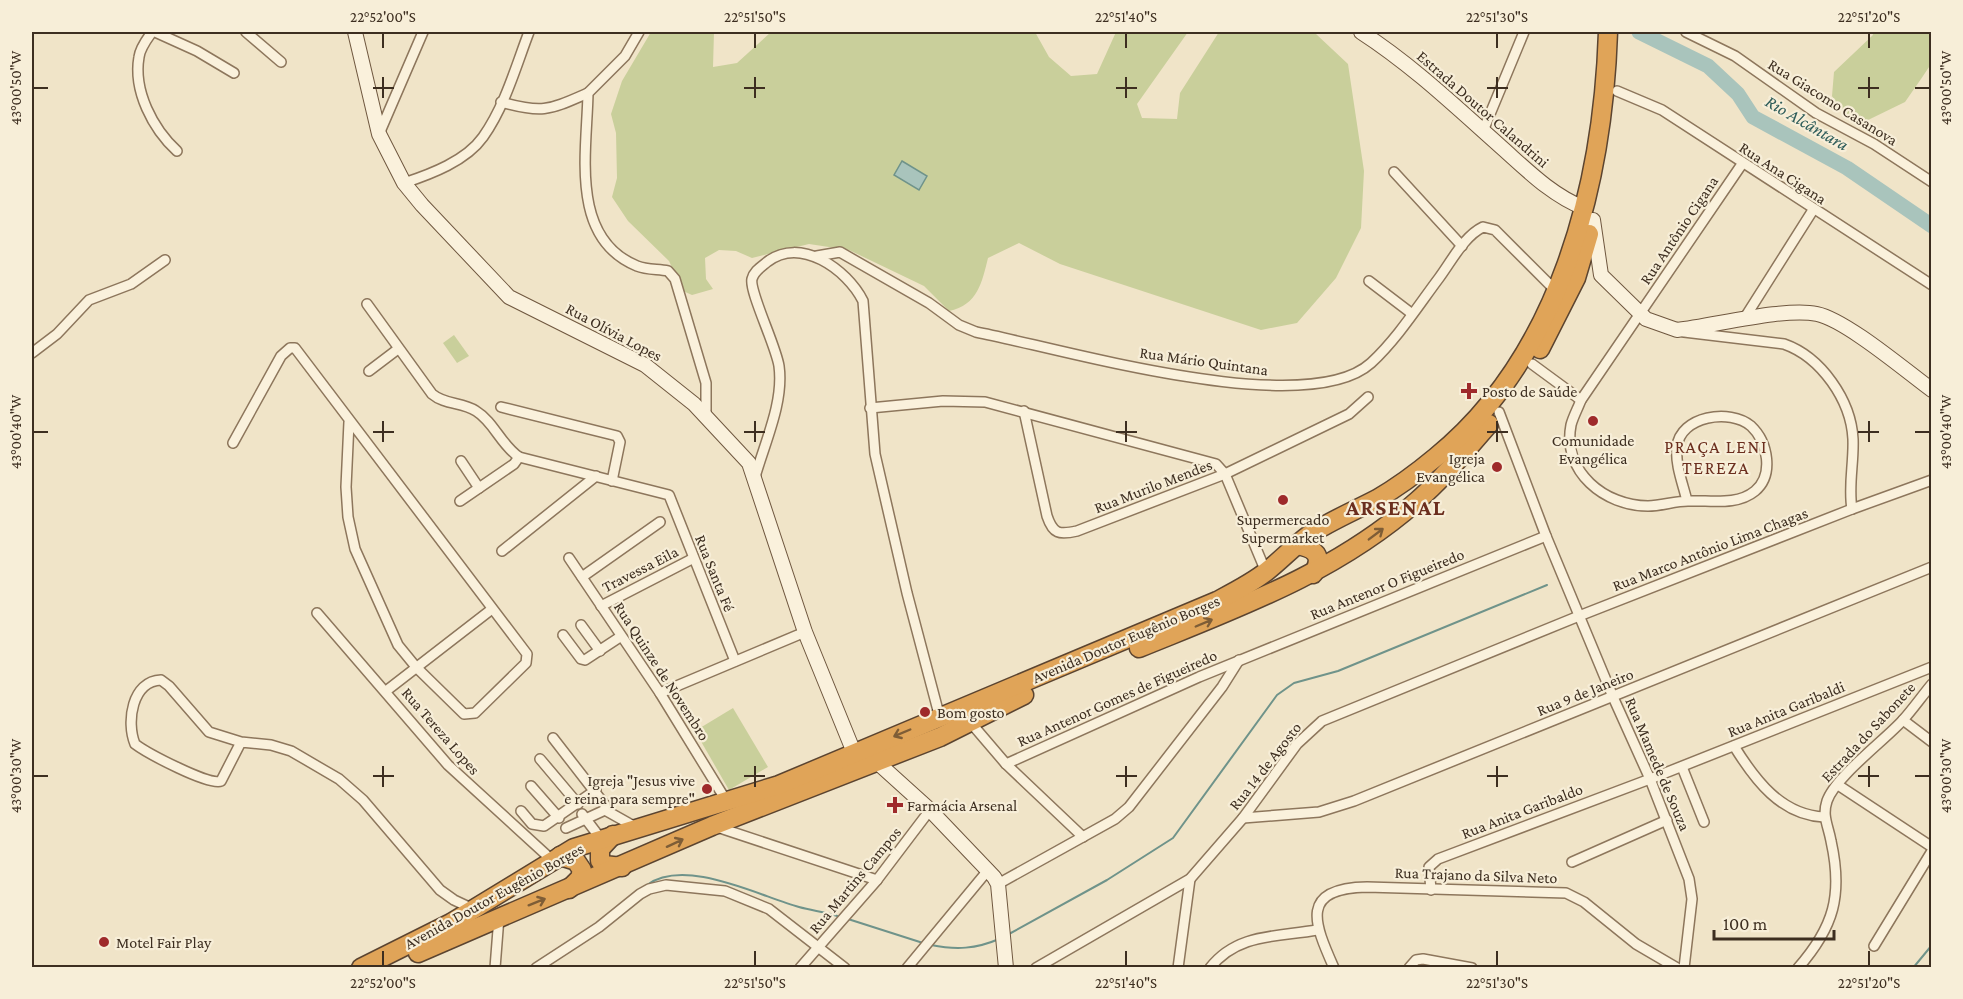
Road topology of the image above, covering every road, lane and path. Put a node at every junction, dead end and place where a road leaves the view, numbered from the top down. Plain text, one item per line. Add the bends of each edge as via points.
1 (153, 32) edge
2 (246, 32) edge
3 (355, 32) edge
4 (423, 32) edge
5 (529, 32) edge
6 (639, 32) edge
7 (1362, 32) edge
8 (1524, 32) edge
9 (1608, 32) edge
10 (1619, 32) edge
11 (1686, 32) edge
12 (281, 62) dead end
13 (1613, 67) junction
14 (234, 73) dead end
15 (1617, 92) junction
16 (588, 93) junction
17 (501, 102) junction
18 (1483, 131) junction
19 (379, 134) junction
20 (177, 151) dead end
21 (1742, 164) junction
22 (1394, 172) dead end
23 (1932, 182) edge
24 (404, 183) junction
25 (1813, 210) junction
26 (1589, 214) junction
27 (1462, 246) junction
28 (817, 256) junction
29 (165, 260) dead end
30 (1601, 275) junction
31 (1576, 278) junction
32 (1368, 281) dead end
33 (1932, 285) edge
34 (1556, 290) junction
35 (367, 304) dead end
36 (1411, 313) junction
37 (1641, 314) junction
38 (1743, 320) junction
39 (1677, 330) junction
40 (398, 349) junction
41 (32, 353) edge
42 (1532, 364) junction
43 (369, 370) dead end
44 (1932, 390) edge
45 (1368, 397) dead end
46 (1581, 400) junction
47 (501, 407) dead end
48 (870, 408) junction
49 (1024, 411) junction
50 (1499, 412) junction
51 (706, 416) junction
52 (349, 422) junction
53 (233, 443) dead end
54 (519, 456) junction
55 (461, 461) dead end
56 (1224, 474) junction
57 (596, 476) junction
58 (754, 479) junction
59 (1932, 480) edge
60 (612, 481) junction
61 (478, 488) junction
62 (460, 501) dead end
63 (1687, 501) junction
64 (1852, 509) junction
65 (660, 522) dead end
66 (1546, 536) junction
67 (1297, 545) junction
68 (502, 551) dead end
69 (568, 558) dead end
70 (692, 559) junction
71 (1932, 567) edge
72 (1266, 572) junction
73 (1313, 574) junction
74 (582, 577) junction
75 (601, 606) junction
76 (492, 609) junction
77 (316, 612) dead end
78 (1579, 616) junction
79 (581, 625) dead end
80 (805, 632) junction
81 (563, 635) dead end
82 (620, 637) junction
83 (600, 651) junction
84 (1239, 660) junction
85 (735, 662) junction
86 (416, 667) junction
87 (1932, 667) edge
88 (1932, 684) edge
89 (386, 691) junction
90 (660, 693) junction
91 (1612, 697) junction
92 (940, 718) junction
93 (1903, 720) junction
94 (971, 723) junction
95 (554, 738) dead end
96 (241, 742) junction
97 (1932, 742) edge
98 (1734, 746) junction
99 (855, 755) junction
100 (540, 759) dead end
101 (878, 763) junction
102 (1006, 764) junction
103 (1682, 766) junction
104 (1650, 779) junction
105 (1838, 785) junction
106 (531, 786) dead end
107 (597, 790) junction
108 (728, 803) junction
109 (576, 805) junction
110 (605, 810) junction
111 (930, 810) junction
112 (521, 811) dead end
113 (585, 817) junction
114 (1824, 817) junction
115 (559, 818) junction
116 (1243, 818) junction
117 (1667, 820) junction
118 (1704, 822) dead end
119 (712, 825) junction
120 (566, 828) dead end
121 (638, 828) junction
122 (607, 837) junction
123 (1083, 837) junction
124 (1932, 849) edge
125 (557, 858) junction
126 (1572, 862) dead end
127 (622, 867) junction
128 (988, 868) junction
129 (1190, 879) junction
130 (877, 880) junction
131 (998, 885) junction
132 (570, 889) junction
133 (1431, 890) junction
134 (474, 909) junction
135 (499, 917) junction
136 (1317, 930) junction
137 (819, 946) junction
138 (1874, 946) dead end
139 (361, 968) edge
140 (387, 968) edge
141 (495, 968) edge
142 (536, 968) edge
143 (800, 968) edge
144 (845, 968) edge
145 (907, 968) edge
146 (1006, 968) edge
147 (1036, 968) edge
148 (1178, 968) edge
149 (1210, 968) edge
150 (1334, 968) edge
151 (1409, 968) edge
152 (1472, 968) edge
153 (1677, 968) edge
154 (1684, 968) edge
155 (1798, 968) edge

1 - 14 street
1 - 20 street via 139,55 141,89 158,131
2 - 12 street
3 - 19 street, Rua Olívia Lopes
4 - 19 street
5 - 17 street
6 - 16 street via 625,56
7 - 18 street, Estrada Doutor Calandrini via 1416,71
8 - 18 street
9 - 13 highway, Avenida Doutor Eugênio Borges
10 - 13 highway, Avenida Doutor Eugênio Borges
11 - 23 street, Rua Giacomo Casanova via 1735,56 1807,107
13 - 15 highway, Avenida Doutor Eugênio Borges
13 - 26 highway, Avenida Doutor Eugênio Borges
15 - 21 street, Rua Ana Cigana via 1662,110
15 - 26 highway, Avenida Doutor Eugênio Borges
16 - 17 street via 537,111
16 - 51 street via 584,183 598,231 616,254 637,266 668,271 675,279 706,383
17 - 24 street via 474,146 454,161
18 - 26 street, Estrada Doutor Calandrini via 1561,198
19 - 24 street, Rua Olívia Lopes
21 - 25 street, Rua Ana Cigana
21 - 37 street, Rua Antônio Cigana
22 - 27 street
24 - 51 street, Rua Olívia Lopes via 509,297 645,365
25 - 33 street, Rua Ana Cigana
25 - 38 street
26 - 30 street
26 - 31 highway, Avenida Doutor Eugênio Borges
26 - 34 highway, Avenida Doutor Eugênio Borges
27 - 34 street, Rua Mário Quintana via 1478,230 1495,230
27 - 36 street, Rua Mário Quintana
28 - 36 street, Rua Mário Quintana via 840,252 976,332 1136,366 1263,386 1320,382 1356,372 1378,355
28 - 48 street via 857,289 865,312
28 - 58 street, Rua Mário Quintana via 802,251 778,254 752,279 753,294 775,350 779,389
29 - 41 street via 131,284 89,300 57,334
30 - 31 street
30 - 37 street
31 - 42 highway, Avenida Doutor Eugênio Borges
32 - 36 street
34 - 67 highway, Avenida Doutor Eugênio Borges via 1527,352 1469,428 1403,482
35 - 40 street
37 - 39 street via 1658,325
37 - 46 street, Rua Antônio Cigana
38 - 39 street
38 - 44 street via 1795,311 1820,314
39 - 64 street via 1784,344 1799,349 1812,361 1838,392 1852,425
40 - 43 street
40 - 54 street via 432,394 441,401 476,410
42 - 46 street
42 - 50 highway, Avenida Doutor Eugênio Borges
45 - 56 street, Rua Murilo Mendes via 1349,414
46 - 63 street, Rua Antônio Cigana via 1571,426 1571,442 1575,460 1590,485 1603,495 1647,506
47 - 60 street via 617,436 620,442
48 - 49 street via 971,400
48 - 92 street via 878,466
49 - 56 street via 1216,464
49 - 56 street, Rua Murilo Mendes via 1047,516 1054,532 1059,534 1077,531
50 - 66 street, Rua Mamede de Souza
73 -> 50 highway, Avenida Doutor Eugênio Borges via 1374,536 1418,501
51 - 58 street, Rua Olívia Lopes via 749,463
52 - 53 street via 303,355 290,348 274,365
52 - 76 street
52 - 86 street via 346,487 351,534 398,645
54 - 57 street
54 - 61 street via 514,464
55 - 61 street
56 - 72 street
57 - 60 street
57 - 68 street
58 - 80 street, Rua Olívia Lopes
59 - 64 street, Rua Marco Antônio Lima Chagas
60 - 70 street, Rua Santa Fé via 669,495
61 - 62 street
63 - 63 street via 1739,499 1755,491 1765,477 1767,460 1764,445 1752,427 1724,416 1695,423 1681,434 1678,463
64 - 78 street, Rua Marco Antônio Lima Chagas
65 - 74 street
66 - 78 street, Rua Mamede de Souza
66 - 84 street, Rua Antenor O Figueiredo
67 - 72 highway, Avenida Doutor Eugênio Borges
67 - 73 highway via 1311,548 1318,555 1319,563
69 - 74 street, Rua Quinze de Novembro
70 - 75 street, Travessa Eila
70 - 85 street, Rua Santa Fé
71 - 91 street, Rua 9 de Janeiro
72 - 92 highway, Avenida Doutor Eugênio Borges via 1217,601
94 -> 73 highway, Avenida Doutor Eugênio Borges via 1019,697 1201,625
74 - 75 street, Rua Quinze de Novembro
75 - 82 street, Rua Quinze de Novembro
76 - 86 street
76 - 86 street via 528,659 475,713 464,714
77 - 89 street, Rua Tereza Lopes
78 - 91 street, Rua Mamede de Souza
78 - 116 street, Rua 14 de Agosto via 1322,721 1297,744
79 - 83 street
80 - 85 street
80 - 99 street, Rua Olívia Lopes
81 - 83 street via 581,659
82 - 83 street
82 - 90 street, Rua Quinze de Novembro
84 - 102 street, Rua Antenor Gomes de Figueiredo
84 - 123 street via 1129,807
85 - 90 street
86 - 89 street
87 - 98 street, Rua Anita Garibaldi
88 - 93 street, Estrada do Sabonete
89 - 125 street, Rua Tereza Lopes via 448,765
90 - 108 street, Rua Quinze de Novembro
91 - 104 street, Rua Mamede de Souza
91 - 116 street, Rua 9 de Janeiro via 1334,808
92 -> 99 highway, Avenida Doutor Eugênio Borges
93 - 97 street
93 - 105 street, Estrada do Sabonete
94 - 101 highway, Avenida Doutor Eugênio Borges
94 - 102 street
95 - 107 street
96 - 96 street via 209,732 161,680 147,683 136,695 135,744 195,774 216,783 220,781
96 - 134 street via 291,751 339,779 363,800 440,890
98 - 103 street, Rua Anita Garibaldi
98 - 114 street via 1768,792 1803,814
99 - 108 highway, Avenida Doutor Eugênio Borges
100 - 109 street
101 - 111 street
101 - 119 highway, Avenida Doutor Eugênio Borges
102 - 123 street
103 - 104 street, Rua Anita Garibaldi
103 - 118 street
104 - 117 street, Rua Mamede de Souza
104 - 133 street, Rua Anita Garibaldo via 1438,859 1429,867
105 - 114 street, Estrada do Sabonete via 1830,795
105 - 124 street
106 - 115 street
107 - 109 street
107 - 110 street
108 - 121 highway, Avenida Doutor Eugênio Borges
109 - 113 street
109 - 115 street
110 - 113 street
110 - 121 street
111 - 128 street
111 - 130 street, Rua Martins Campos
112 - 115 street via 536,826
113 - 120 street
113 - 122 street
114 - 155 street via 1836,874 1835,897 1824,935
116 - 129 street, Rua 14 de Agosto
117 - 126 street
117 - 154 street, Rua Mamede de Souza via 1689,879 1692,899
127 -> 119 highway, Avenida Doutor Eugênio Borges
119 - 130 street
121 - 122 highway, Avenida Doutor Eugênio Borges
122 - 125 highway, Avenida Doutor Eugênio Borges
122 - 127 highway via 600,849 600,861
123 - 131 street
124 - 138 street
125 - 132 highway via 576,861 582,870
125 - 134 highway, Avenida Doutor Eugênio Borges
127 - 132 highway, Avenida Doutor Eugênio Borges
128 - 131 street
128 - 145 street
129 - 147 street, Rua 14 de Agosto
129 - 148 street
130 - 137 street, Rua Martins Campos
131 - 146 street
135 -> 132 highway, Avenida Doutor Eugênio Borges
133 - 136 street, Rua Trajano da Silva Neto via 1347,888 1319,904 1315,915
133 - 153 street, Rua Trajano da Silva Neto via 1566,893 1584,902 1636,944
134 - 139 highway, Avenida Doutor Eugênio Borges
135 - 140 highway, Avenida Doutor Eugênio Borges
135 - 141 street
136 - 149 street via 1240,943
136 - 150 street
137 - 142 street via 769,909 745,898 705,887 666,885 640,894 599,927
137 - 143 street, Rua Martins Campos
137 - 144 street
151 - 152 street via 1423,959

